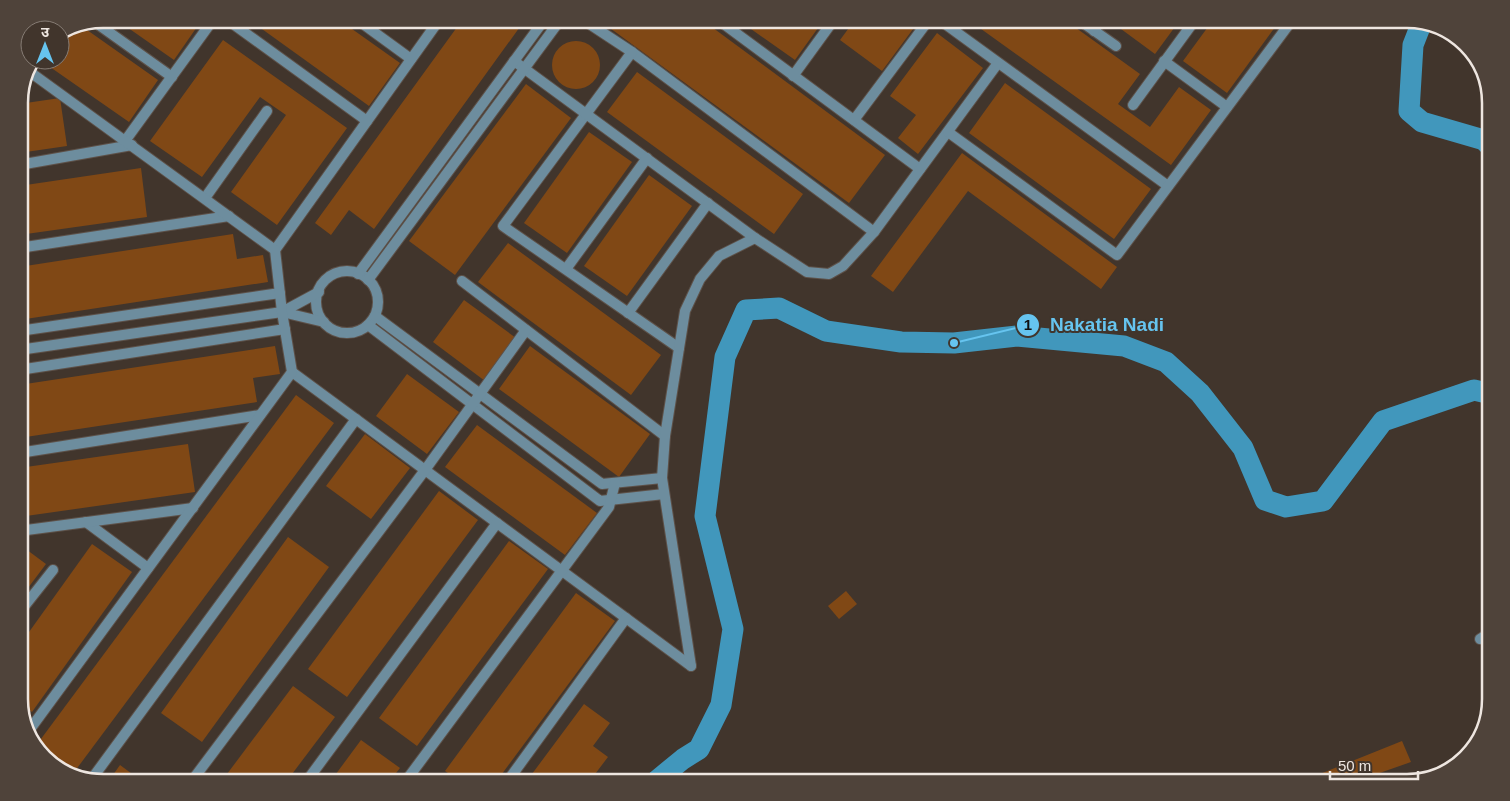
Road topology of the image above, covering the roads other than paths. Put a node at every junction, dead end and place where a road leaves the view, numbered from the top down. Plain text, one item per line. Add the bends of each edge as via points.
1 (103, 28) edge
2 (207, 28) edge
3 (239, 28) edge
4 (367, 28) edge
5 (433, 28) edge
6 (538, 28) edge
7 (554, 28) edge
8 (596, 28) edge
9 (733, 28) edge
10 (828, 28) edge
11 (923, 28) edge
12 (950, 28) edge
13 (1090, 28) edge
14 (1096, 28) edge
15 (1188, 28) edge
16 (1286, 28) edge
17 (1094, 31) junction
18 (1116, 46) dead end
19 (632, 52) junction
20 (411, 60) junction
21 (514, 61) junction
22 (1164, 61) junction
23 (998, 63) junction
24 (524, 68) junction
25 (33, 74) edge
26 (793, 76) junction
27 (172, 77) junction
28 (1132, 105) dead end
29 (1227, 107) junction
30 (267, 111) dead end
31 (586, 114) junction
32 (854, 120) junction
33 (367, 121) junction
34 (948, 132) junction
35 (129, 143) junction
36 (647, 158) junction
37 (28, 163) edge
38 (920, 169) junction
39 (1168, 186) junction
40 (205, 198) junction
41 (708, 203) junction
42 (229, 216) junction
43 (874, 232) junction
44 (755, 238) junction
45 (28, 247) edge
46 (275, 250) junction
47 (566, 269) junction
48 (358, 274) junction
49 (368, 280) junction
50 (462, 281) dead end
51 (318, 292) junction
52 (280, 293) junction
53 (282, 312) junction
54 (628, 313) junction
55 (375, 316) junction
56 (324, 322) junction
57 (368, 325) junction
58 (285, 329) junction
59 (28, 330) edge
60 (526, 330) junction
61 (679, 348) junction
62 (28, 349) edge
63 (28, 369) edge
64 (292, 372) junction
65 (480, 394) junction
66 (472, 404) junction
67 (260, 415) junction
68 (356, 419) junction
69 (665, 436) junction
70 (28, 452) edge
71 (425, 470) junction
72 (662, 478) junction
73 (615, 483) junction
74 (664, 494) junction
75 (612, 500) junction
76 (192, 508) junction
77 (86, 522) junction
78 (498, 523) junction
79 (28, 530) edge
80 (148, 568) junction
81 (53, 570) dead end
82 (562, 571) junction
83 (28, 602) edge
84 (626, 618) junction
85 (32, 726) edge
86 (95, 773) edge
87 (197, 774) edge
88 (312, 774) edge
89 (411, 774) edge
90 (513, 774) edge

1 - 27 street
2 - 27 street
3 - 33 street
4 - 20 street
5 - 20 street
6 - 21 street
7 - 24 street
8 - 19 street
9 - 26 street
10 - 26 street
11 - 32 street
12 - 23 street
13 - 17 street
14 - 17 street
15 - 22 street
16 - 29 street
17 - 18 street
19 - 31 street
19 - 43 street
20 - 33 street
21 - 24 street
21 - 48 street
22 - 28 street
22 - 29 street
23 - 34 street
23 - 39 street
24 - 31 street
24 - 49 street
25 - 35 street
26 - 32 street
27 - 35 street
29 - 39 street
30 - 40 street
31 - 36 street
31 - 47 street via 503,226
32 - 38 street
33 - 46 street
34 - 38 street
34 - 39 street via 1117,255
35 - 37 street
35 - 40 street
36 - 41 street
36 - 47 street
38 - 43 street
40 - 42 street
41 - 44 street
41 - 54 street
42 - 45 street
42 - 46 street
43 - 44 street via 843,266 829,274 807,272
44 - 61 street via 719,256 700,279 685,311
46 - 52 street
47 - 54 street
48 - 49 street
48 - 51 street via 349,271 337,273 327,279
49 - 55 street via 376,292
50 - 60 street
51 - 53 street
51 - 56 street via 318,312
52 - 53 street
52 - 59 street
53 - 56 street
53 - 58 street
53 - 62 street
54 - 61 street
55 - 57 street
55 - 65 street
56 - 57 street via 333,330 345,333
57 - 66 street
58 - 63 street
58 - 64 street
60 - 65 street
60 - 69 street
61 - 69 street
64 - 67 street
64 - 68 street
65 - 66 street
65 - 73 street via 602,484
66 - 71 street
66 - 75 street via 600,501
67 - 70 street
67 - 76 street
68 - 71 street
68 - 86 street
69 - 72 street
71 - 78 street
71 - 87 street
72 - 73 street
72 - 74 street
73 - 75 street
74 - 75 street
74 - 84 street via 691,666
75 - 82 street
76 - 77 street
76 - 80 street
77 - 79 street
77 - 80 street
78 - 82 street
78 - 88 street
80 - 85 street
81 - 83 street
82 - 84 street
82 - 89 street
84 - 90 street

